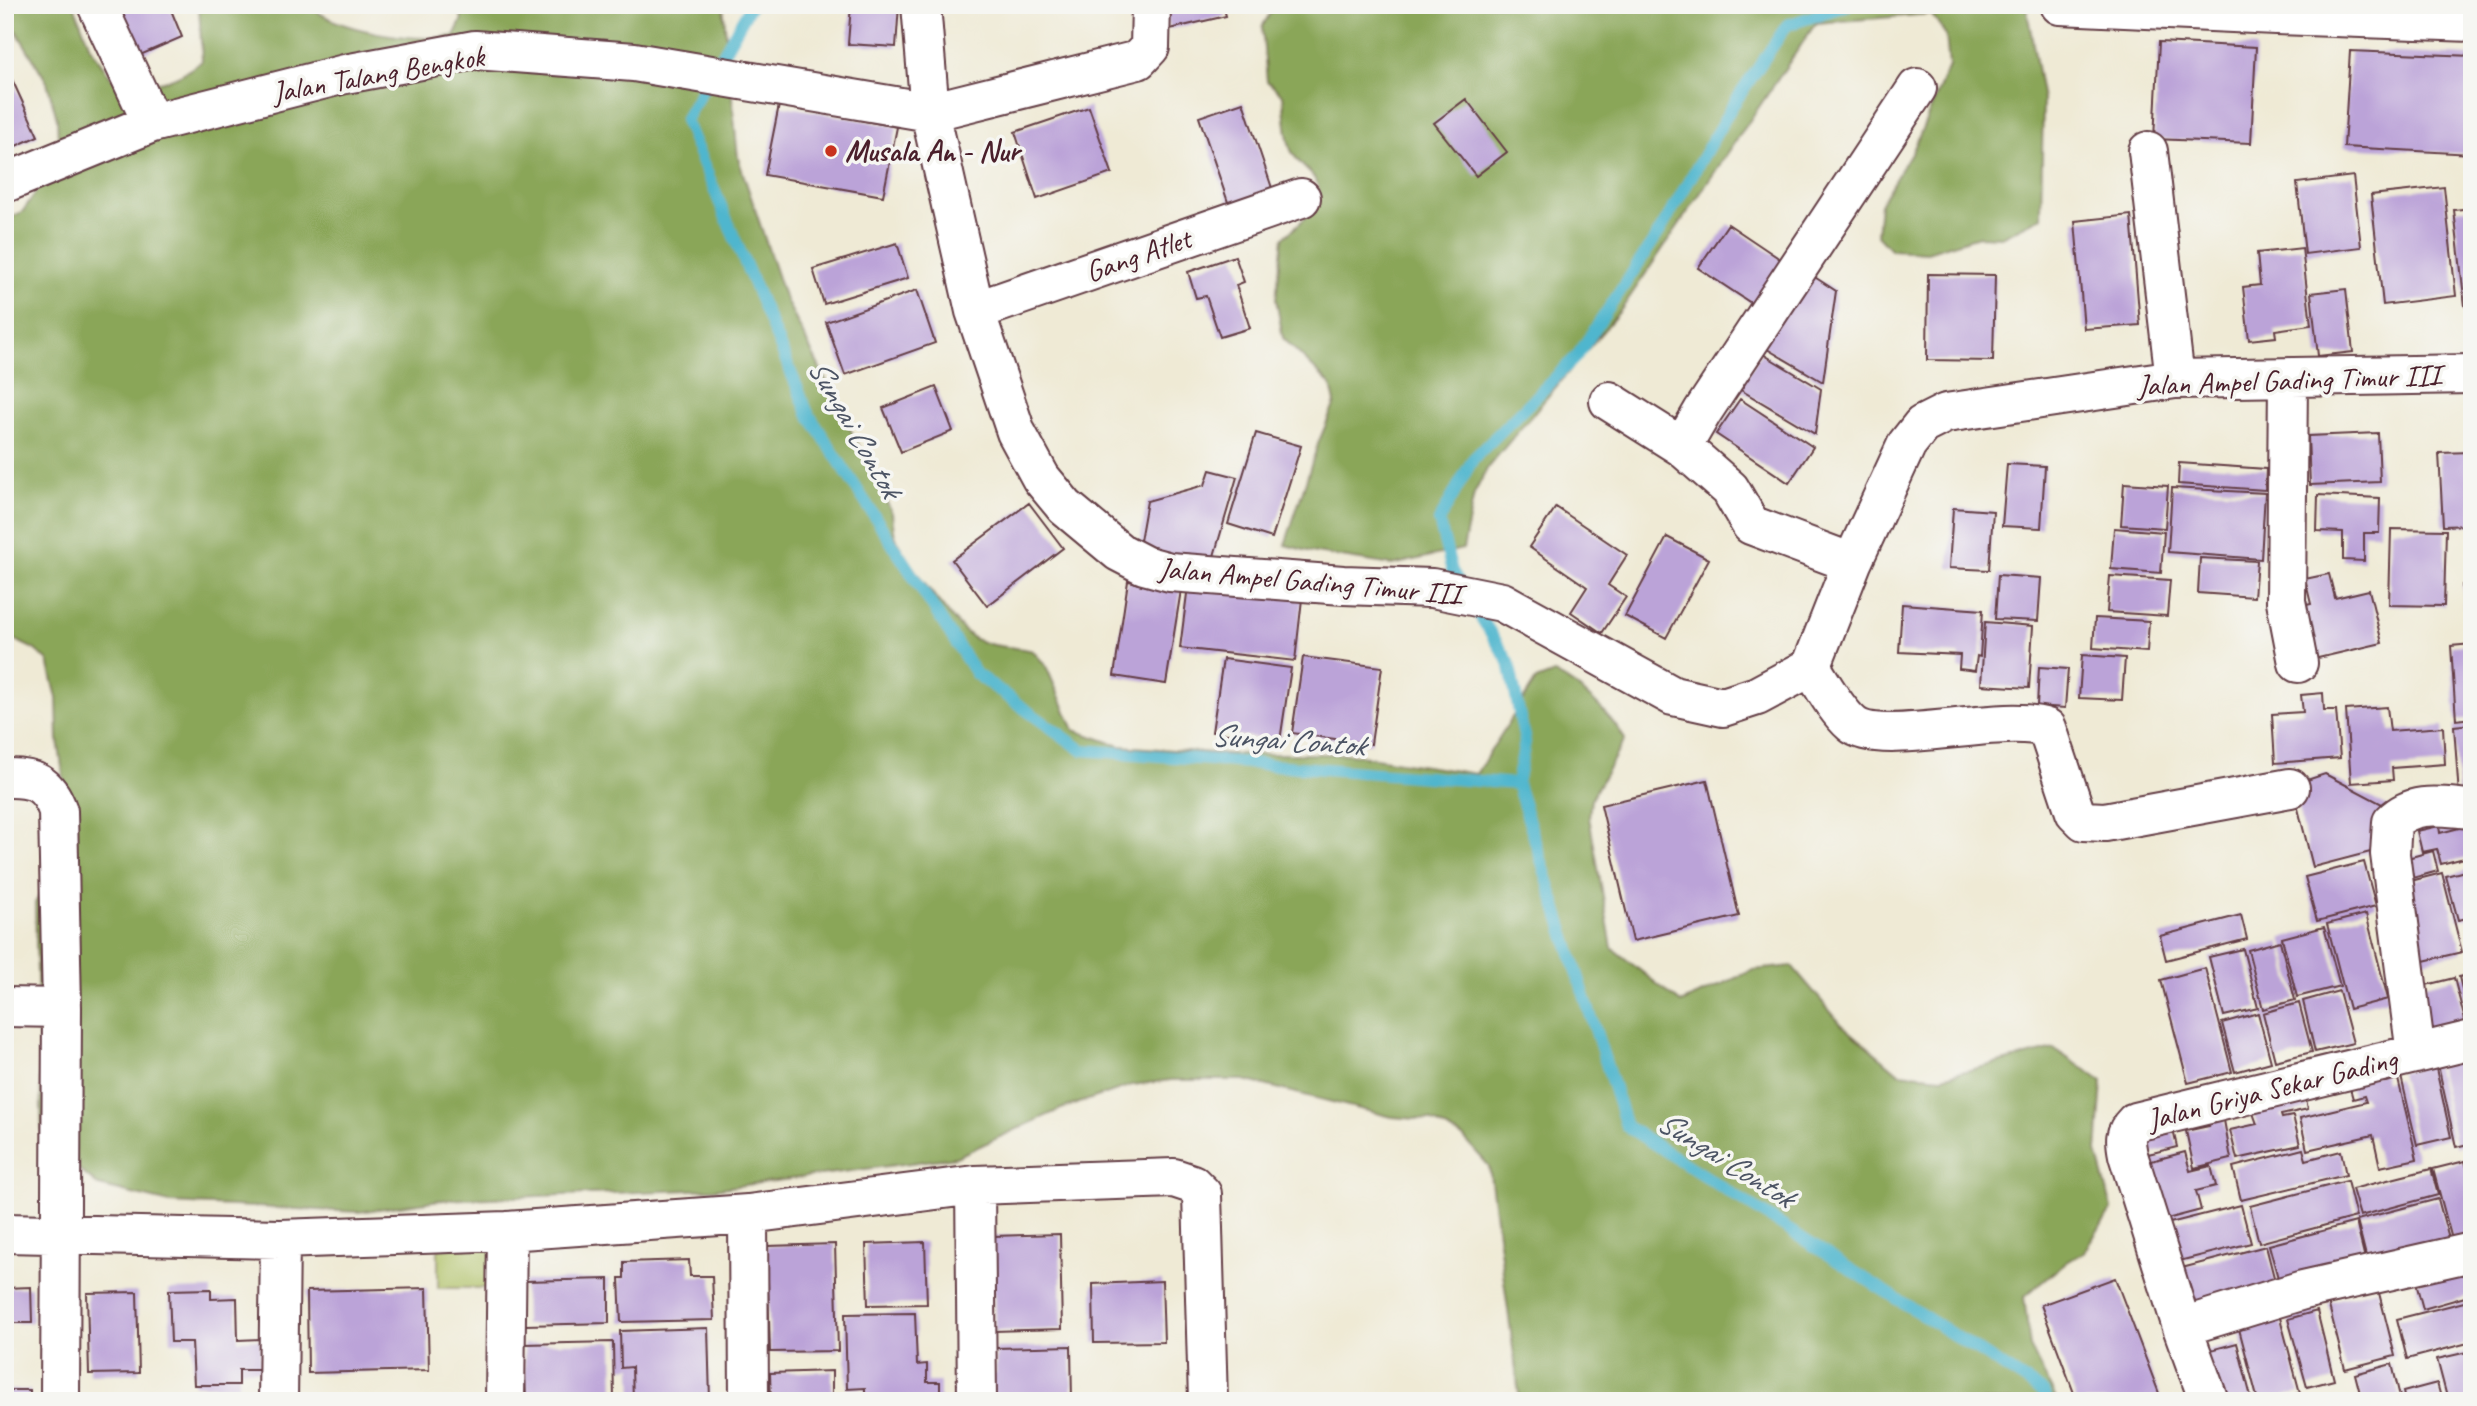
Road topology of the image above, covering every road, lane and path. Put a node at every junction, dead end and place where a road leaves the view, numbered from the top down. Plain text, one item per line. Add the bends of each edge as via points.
1 (97, 5) edge
2 (921, 5) edge
3 (1151, 5) edge
4 (2060, 5) edge
5 (2277, 10) edge
6 (2472, 22) edge
7 (1917, 88) dead end
8 (930, 112) junction
9 (152, 123) junction
10 (2148, 150) dead end
11 (5, 183) edge
12 (1301, 198) dead end
13 (975, 311) junction
14 (2472, 374) edge
15 (2175, 379) junction
16 (2288, 379) junction
17 (1609, 401) dead end
18 (1682, 447) junction
19 (1853, 563) junction
20 (2298, 663) dead end
21 (1811, 667) junction
22 (5, 778) edge
23 (2290, 788) dead end
24 (2472, 809) edge
25 (5, 1007) edge
26 (62, 1008) junction
27 (2472, 1040) edge
28 (2416, 1054) junction
29 (975, 1185) junction
30 (748, 1213) junction
31 (507, 1231) junction
32 (5, 1233) edge
33 (63, 1234) junction
34 (280, 1239) junction
35 (2472, 1252) edge
36 (2182, 1327) junction
37 (60, 1401) edge
38 (278, 1401) edge
39 (505, 1401) edge
40 (749, 1401) edge
41 (976, 1401) edge
42 (1208, 1401) edge
43 (2209, 1401) edge

1 - 9 street
2 - 8 street, Jalan Ampel Gading Timur III
3 - 8 street via 1150,47 1139,60
4 - 5 street
5 - 6 street
7 - 18 street
8 - 9 street, Jalan Talang Bengkok via 634,62 475,50 345,74
8 - 13 street, Jalan Ampel Gading Timur III
9 - 11 street, Jalan Talang Bengkok
10 - 15 street
12 - 13 street, Gang Atlet
13 - 21 street, Jalan Ampel Gading Timur III via 1016,432 1041,478 1065,507 1119,552 1144,565 1170,572 1432,588 1502,602 1673,696 1723,707 1757,696
14 - 16 street, Jalan Ampel Gading Timur III
15 - 16 street, Jalan Ampel Gading Timur III
15 - 19 street, Jalan Ampel Gading Timur III via 1946,413 1922,425 1907,444
16 - 20 street via 2286,601
17 - 18 street
18 - 19 street via 1730,489 1751,525
19 - 21 street, Jalan Ampel Gading Timur III
21 - 23 street via 1853,725 1877,733 2021,723 2047,728 2075,812 2084,821 2105,822
22 - 26 street via 27,778 42,784 58,811
24 - 28 street, Jalan Griya Sekar Gading via 2417,806 2392,822 2390,854
25 - 26 street
26 - 33 street
27 - 28 street, Jalan Griya Sekar Gading
28 - 36 street, Jalan Griya Sekar Gading via 2135,1122 2128,1129 2128,1155
29 - 30 street
29 - 41 street
29 - 42 street via 1174,1178 1192,1184 1202,1194 1203,1206
30 - 31 street
30 - 40 street
31 - 34 street
31 - 39 street
32 - 33 street
33 - 34 street
33 - 37 street
34 - 38 street
35 - 36 street via 2303,1290
36 - 43 street, Jalan Griya Sekar Gading

